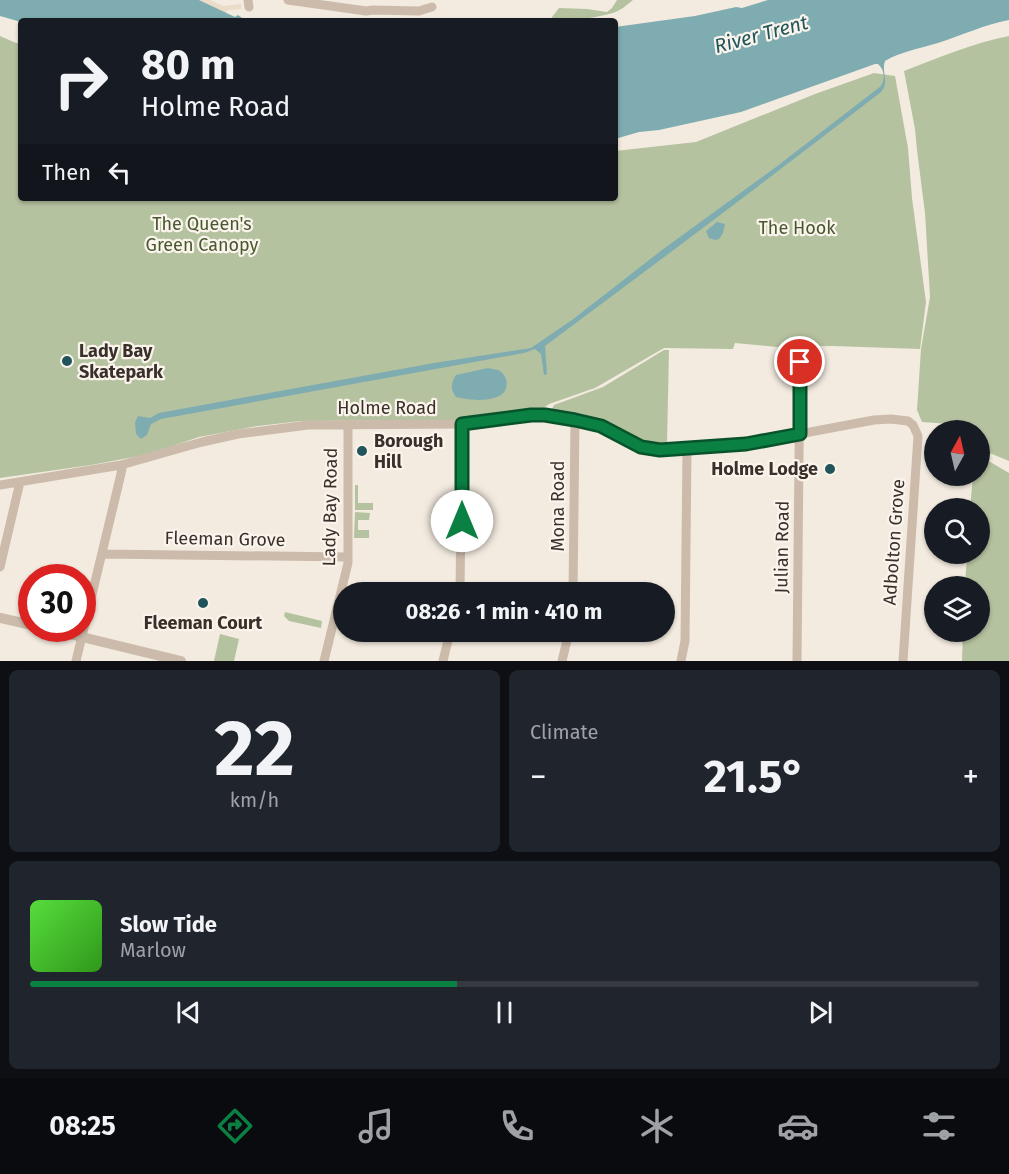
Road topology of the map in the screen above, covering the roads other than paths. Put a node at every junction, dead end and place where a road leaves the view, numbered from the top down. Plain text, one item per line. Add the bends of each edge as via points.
1 (288, 0) edge
2 (432, 7) dead end
3 (800, 352) dead end
4 (575, 420) junction
5 (348, 424) junction
6 (462, 424) junction
7 (913, 425) joint
8 (800, 434) junction
9 (687, 449) junction
10 (121, 465) junction
11 (20, 482) junction
12 (0, 485) edge
13 (102, 554) junction
14 (348, 557) junction
15 (0, 567) edge
16 (96, 579) edge
17 (461, 582) edge
18 (573, 582) edge
19 (0, 618) edge
20 (18, 622) edge
21 (96, 641) edge
22 (81, 642) edge
23 (448, 642) edge
24 (567, 642) edge
25 (76, 661) edge
26 (177, 661) edge
27 (324, 661) edge
28 (443, 661) edge
29 (562, 661) edge
30 (681, 661) edge
31 (798, 661) edge
32 (903, 661) edge

1 - 2 street via 366,10 419,11
3 - 8 street, Julian Road
4 - 6 street, Holme Road via 531,415
4 - 9 street, Holme Road via 601,426 641,447
4 - 18 street, Mona Road
5 - 6 street, Holme Road
5 - 10 street, Holme Road via 238,434
5 - 14 street, Lady Bay Road
6 - 17 street
7 - 8 street, Holme Road via 902,420 874,420
7 - 32 street, Adbolton Grove via 918,436
8 - 9 street, Holme Road
8 - 31 street, Julian Road
9 - 30 street via 686,641
10 - 11 street, Holme Road
10 - 13 street
11 - 12 street, Holme Road
11 - 15 street
13 - 14 street, Fleeman Grove
13 - 16 street
14 - 27 street, Lady Bay Road
19 - 20 street
21 - 26 street
22 - 25 street
23 - 28 street
24 - 29 street

